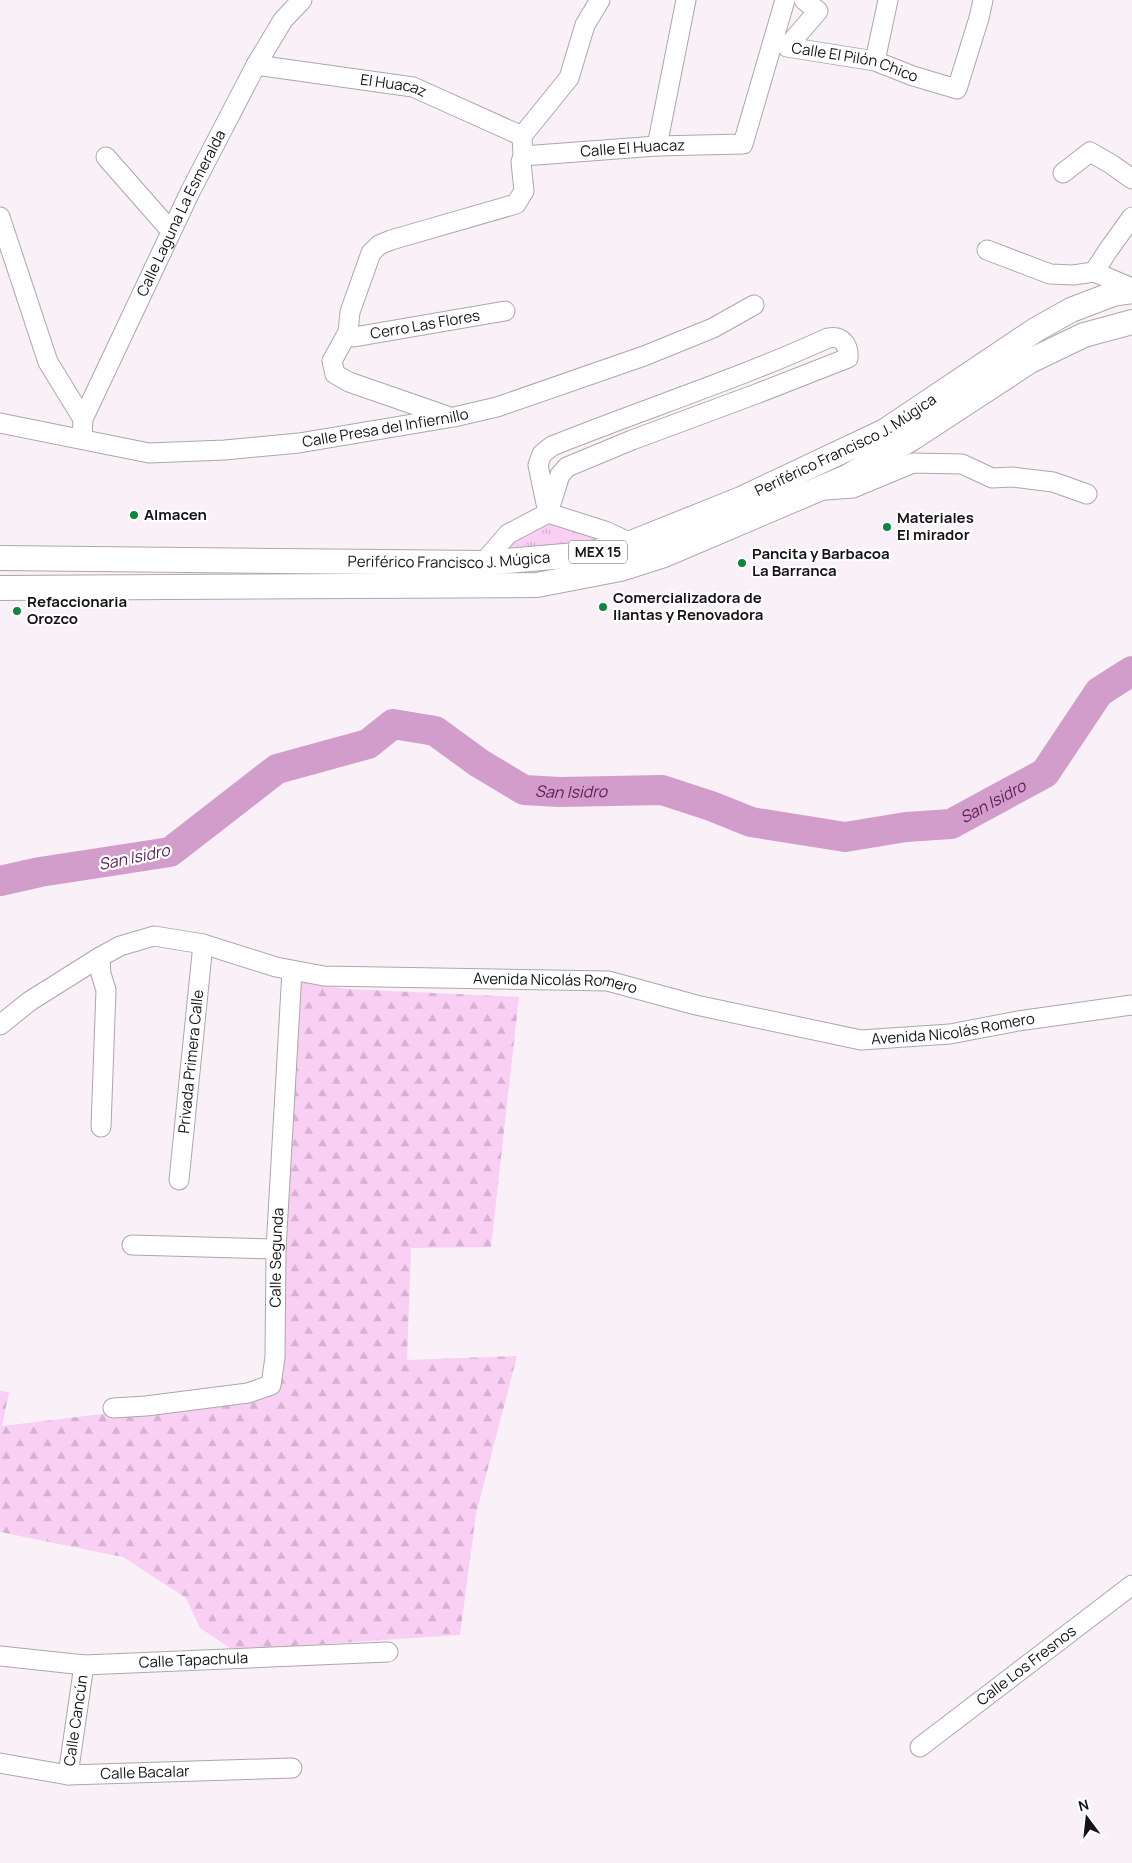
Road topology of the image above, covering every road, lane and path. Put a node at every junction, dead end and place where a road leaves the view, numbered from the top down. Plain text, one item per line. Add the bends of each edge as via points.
1 (302, 0) edge
2 (600, 0) edge
3 (686, 0) edge
4 (785, 0) edge
5 (804, 0) edge
6 (888, 0) edge
7 (983, 0) edge
8 (876, 62) junction
9 (256, 65) junction
10 (522, 136) junction
11 (657, 146) junction
12 (523, 156) junction
13 (106, 157) dead end
14 (1063, 173) dead end
15 (1132, 180) edge
16 (0, 217) edge
17 (1132, 217) edge
18 (171, 231) junction
19 (987, 250) dead end
20 (1094, 272) junction
21 (1132, 290) edge
22 (754, 305) dead end
23 (506, 311) dead end
24 (1132, 322) edge
25 (348, 332) junction
26 (747, 373) junction
27 (756, 394) junction
28 (451, 418) junction
29 (622, 418) junction
30 (83, 419) junction
31 (0, 423) edge
32 (82, 439) junction
33 (632, 440) junction
34 (814, 491) junction
35 (1087, 494) dead end
36 (548, 513) junction
37 (631, 543) junction
38 (0, 558) edge
39 (482, 563) junction
40 (0, 588) edge
41 (203, 944) junction
42 (100, 957) junction
43 (292, 971) junction
44 (1132, 1005) edge
45 (0, 1025) edge
46 (101, 1127) dead end
47 (179, 1180) dead end
48 (132, 1245) dead end
49 (276, 1249) junction
50 (113, 1408) dead end
51 (1132, 1585) edge
52 (388, 1652) dead end
53 (0, 1656) edge
54 (84, 1665) junction
55 (920, 1747) dead end
56 (0, 1763) edge
57 (292, 1768) dead end
58 (68, 1775) junction

1 - 9 street, Calle Laguna La Esmeralda via 283,20
2 - 10 street via 585,25 569,78
3 - 11 street
4 - 11 street, Calle El Huacaz via 743,144
5 - 8 street, Calle El Pilón Chico via 818,12 787,47
6 - 8 street
7 - 8 street, Calle El Pilón Chico via 957,89
9 - 10 street, El Huacaz via 412,87
9 - 18 street, Calle Laguna La Esmeralda
10 - 12 street
11 - 12 street, Calle El Huacaz
12 - 25 street via 524,191 516,204 379,244 371,253 350,312
13 - 18 street
14 - 15 street via 1090,152
16 - 30 street via 48,362
17 - 20 street
18 - 30 street, Calle Laguna La Esmeralda
19 - 20 street via 1050,274
20 - 21 street
21 - 37 main road, Periférico Francisco J. Múgica / MEX 15 via 1071,310 1037,329 885,432 741,499
22 - 28 street, Calle Presa del Infiernillo via 713,328 644,356 497,407
23 - 25 street, Cerro Las Flores via 354,337
24 - 34 main road, Periférico Francisco J. Múgica / MEX 15 via 1084,336 1030,361 914,437 847,477
25 - 28 street via 332,360 335,374 349,382
26 - 27 street
26 - 27 street via 834,337 847,346 848,358
26 - 29 street
27 - 33 street
28 - 32 street, Calle Presa del Infiernillo via 299,443 224,450 149,453
29 - 33 street
29 - 36 street via 552,446 542,454 538,465
30 - 32 street, Calle Laguna La Esmeralda
31 - 32 street, Calle Presa del Infiernillo
33 - 36 street via 567,467 560,475
34 - 35 street via 853,488 913,463 962,464 992,478 1053,482
34 - 40 main road, Periférico Francisco J. Múgica / MEX 15 via 664,555 620,569 537,585
36 - 37 street
36 - 39 street via 508,534
37 - 39 main road, Periférico Francisco J. Múgica / MEX 15 via 588,554
38 - 39 main road, Periférico Francisco J. Múgica / MEX 15
41 - 42 street, Avenida Nicolás Romero via 154,936 120,946
41 - 43 street, Avenida Nicolás Romero
41 - 47 street, Privada Primera Calle
42 - 45 street, Avenida Nicolás Romero via 30,1001
42 - 46 street via 106,990
43 - 44 street, Avenida Nicolás Romero via 324,976 608,981 696,1005 861,1040 950,1034
43 - 49 street, Calle Segunda
48 - 49 street
49 - 50 street, Calle Segunda via 275,1357 270,1385 248,1393
51 - 55 street, Calle Los Fresnos
52 - 54 street, Calle Tapachula
53 - 54 street, Calle Tapachula
54 - 58 street, Calle Cancún
56 - 58 street, Calle Bacalar
57 - 58 street, Calle Bacalar

